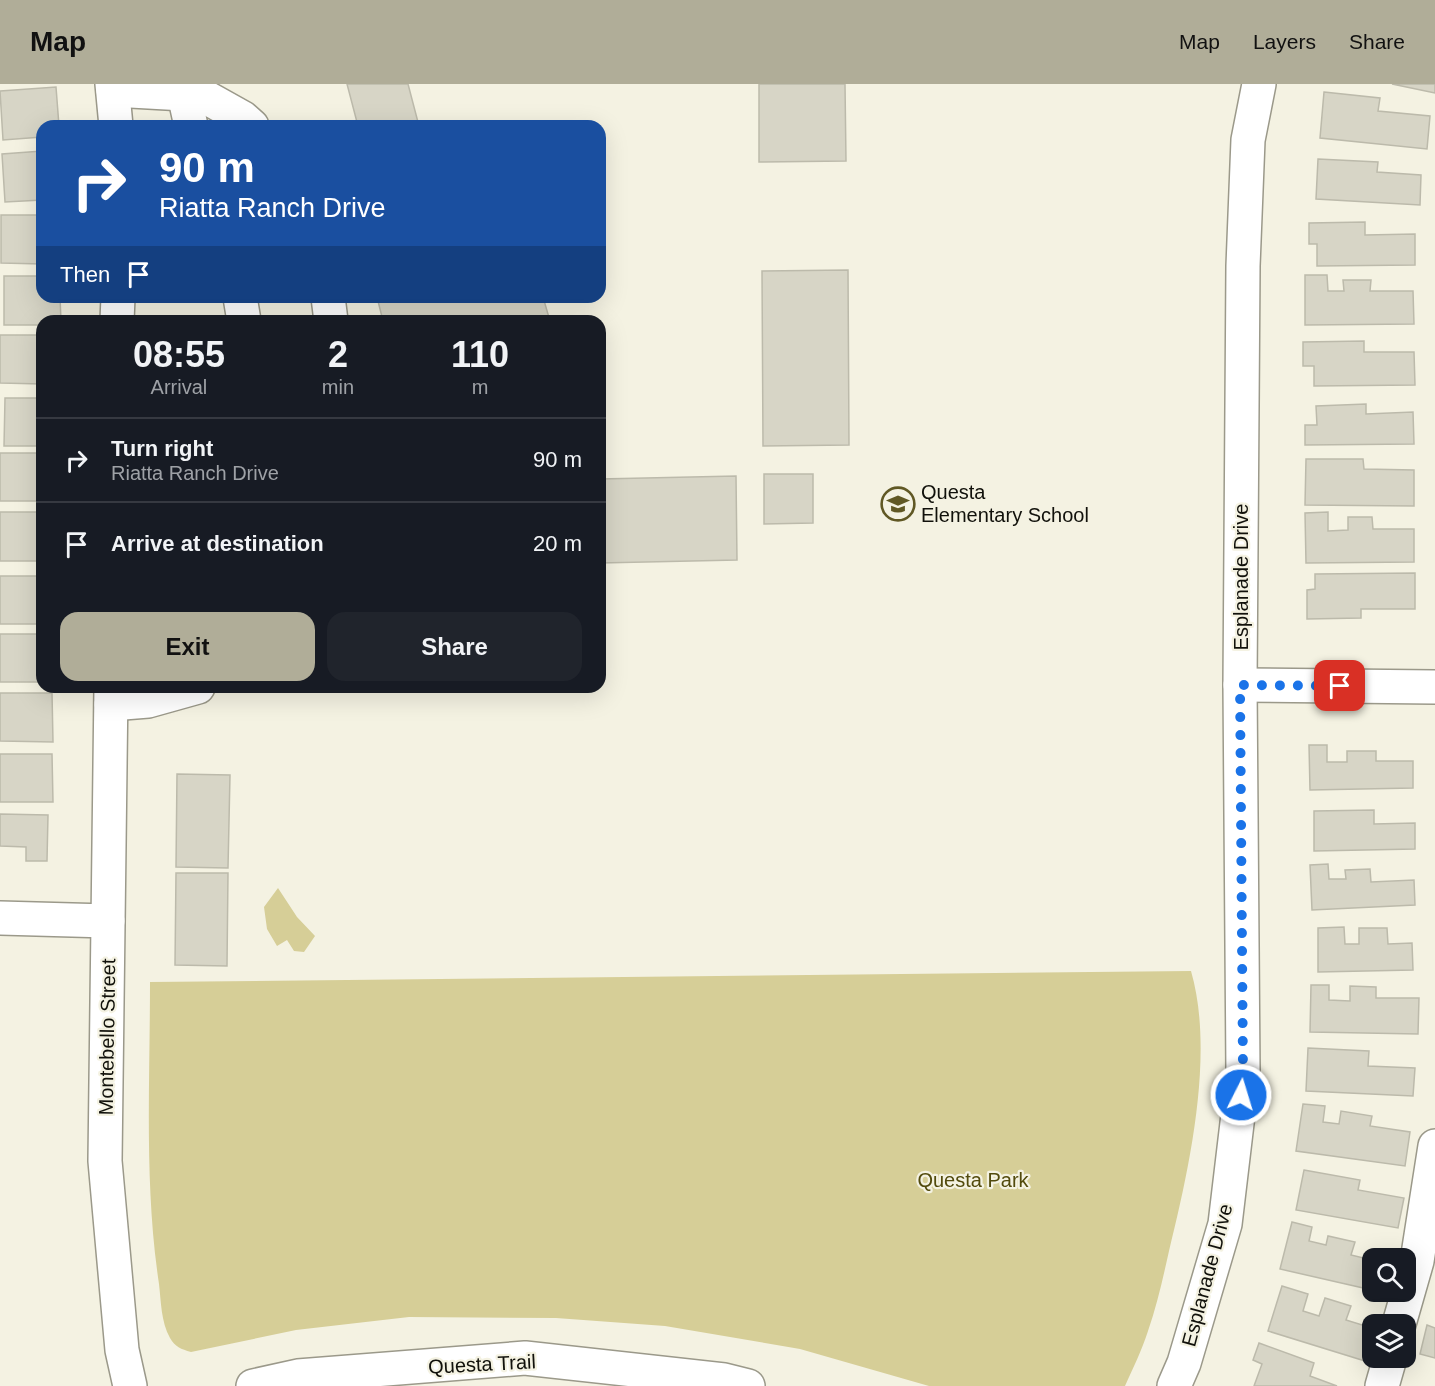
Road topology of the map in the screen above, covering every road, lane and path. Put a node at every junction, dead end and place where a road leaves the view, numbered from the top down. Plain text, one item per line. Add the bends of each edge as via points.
1 (1259, 84) edge
2 (112, 87) edge
3 (184, 94) junction
4 (115, 120) edge
5 (190, 120) edge
6 (245, 120) edge
7 (1240, 685) junction
8 (1435, 687) edge
9 (177, 693) edge
10 (111, 696) edge
11 (0, 918) edge
12 (108, 921) junction
13 (1435, 1146) edge
14 (1402, 1314) edge
15 (1387, 1368) edge
16 (130, 1386) edge
17 (253, 1386) edge
18 (748, 1386) edge
19 (1174, 1386) edge
20 (1382, 1386) edge

1 - 7 street, Esplanade Drive via 1248,140 1243,266
2 - 3 street
2 - 4 street
3 - 5 street
3 - 6 street via 202,95
7 - 8 street
7 - 19 street, Esplanade Drive via 1243,1073 1224,1224
9 - 10 street via 148,701
10 - 12 street, Montebello Street
11 - 12 street
12 - 16 street, Montebello Street via 105,1161 122,1350
13 - 14 street via 1417,1262
15 - 20 street
17 - 18 street, Questa Trail via 298,1376 525,1358

